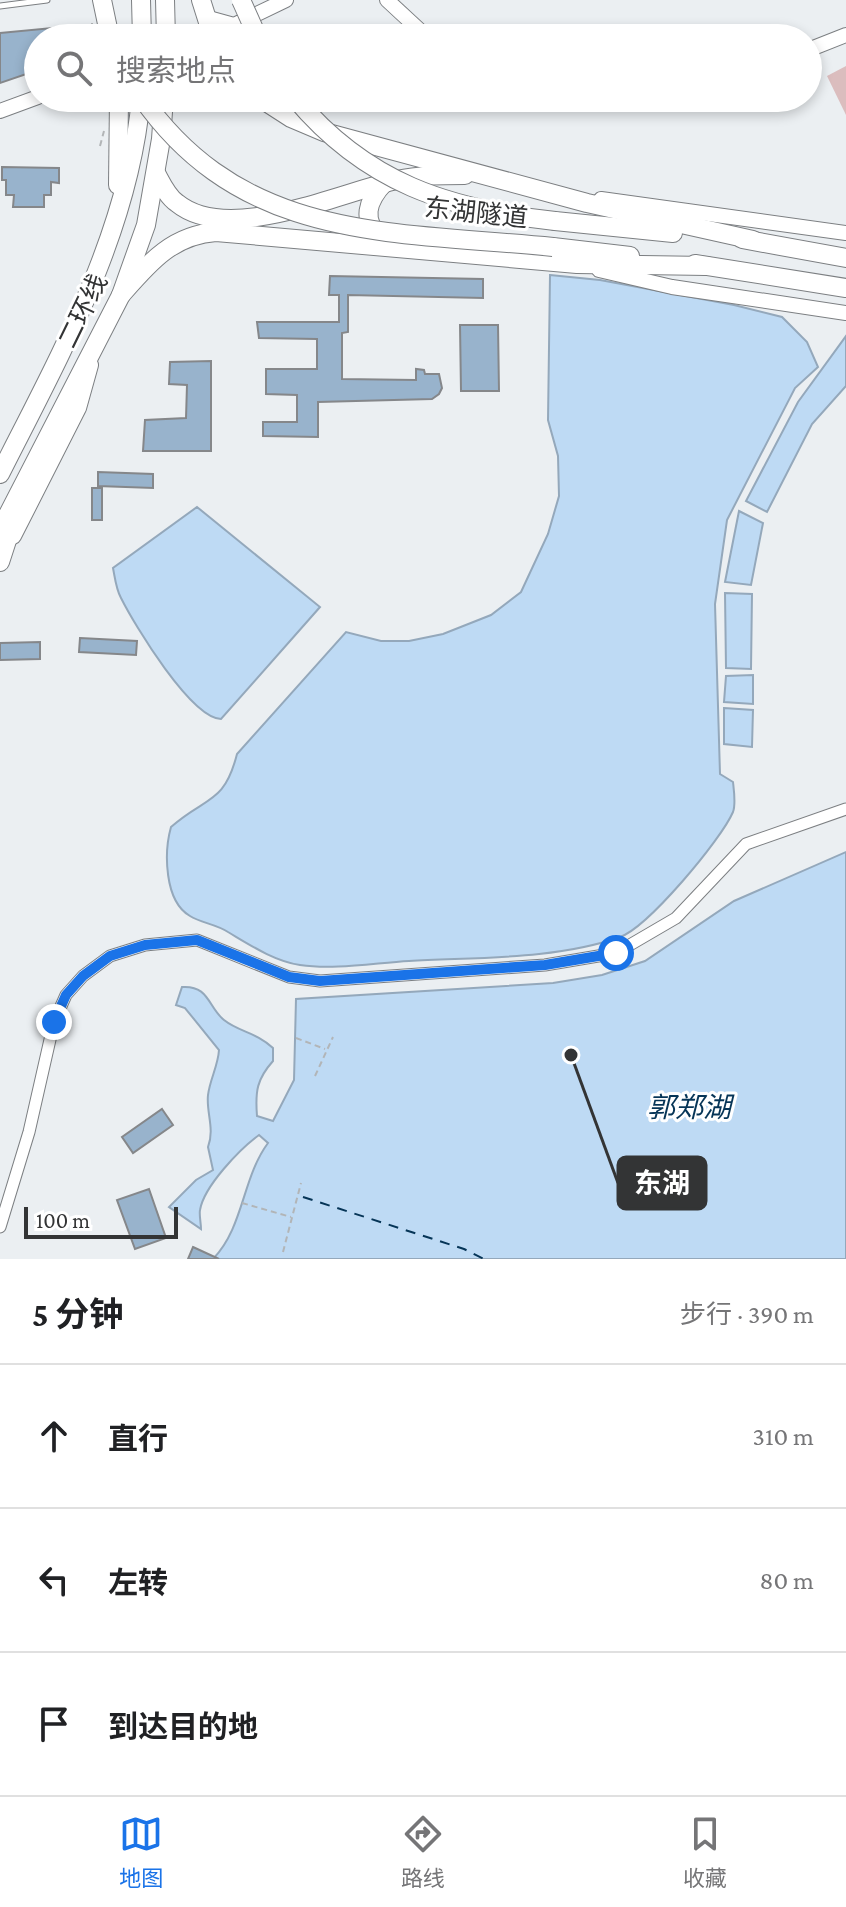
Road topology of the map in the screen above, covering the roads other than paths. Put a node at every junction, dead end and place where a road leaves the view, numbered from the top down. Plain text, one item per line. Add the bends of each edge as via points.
1 (47, 0) edge
2 (107, 0) edge
3 (141, 0) edge
4 (165, 0) edge
5 (241, 0) edge
6 (286, 0) edge
7 (387, 0) edge
8 (0, 6) edge
9 (203, 8) edge
10 (112, 24) edge
11 (142, 24) edge
12 (166, 24) edge
13 (222, 24) edge
14 (243, 24) edge
15 (252, 24) edge
16 (413, 24) edge
17 (846, 35) edge
18 (822, 44) edge
19 (24, 102) edge
20 (0, 111) edge
21 (119, 112) edge
22 (140, 112) edge
23 (152, 112) edge
24 (163, 112) edge
25 (282, 112) edge
26 (309, 112) edge
27 (156, 173) junction
28 (483, 174) junction
29 (384, 183) junction
30 (534, 189) junction
31 (116, 216) junction
32 (846, 233) edge
33 (753, 240) junction
34 (396, 249) junction
35 (846, 258) edge
36 (577, 264) junction
37 (707, 266) junction
38 (846, 288) edge
39 (121, 295) junction
40 (846, 313) edge
41 (94, 350) junction
42 (19, 437) junction
43 (0, 465) edge
44 (30, 473) junction
45 (0, 474) edge
46 (0, 530) edge
47 (0, 562) edge
48 (846, 809) edge
49 (0, 1227) edge

1 - 8 lane
2 - 10 highway
3 - 11 highway
4 - 12 highway
5 - 15 highway, bridge
6 - 14 street
7 - 16 street
9 - 13 street
17 - 18 street
19 - 20 street
21 - 31 highway
22 - 31 highway, 二环线
23 - 37 highway, 东湖隧道, bridge via 190,154 270,205 340,224
24 - 27 highway, 二环线
25 - 28 highway via 324,132
26 - 33 highway, 东湖隧道, bridge via 344,148 407,187 484,212
27 - 29 highway via 184,208 226,217 294,210
27 - 39 highway, 二环线 via 146,225
28 - 29 highway
28 - 30 highway
29 - 34 highway via 371,201 368,217 376,235
30 - 32 street
30 - 33 highway
31 - 42 highway, 二环线 via 84,301
33 - 35 highway, 东湖隧道
34 - 36 highway
34 - 39 highway via 199,233 162,251
36 - 37 highway
36 - 40 street via 672,287
37 - 38 highway, 东湖隧道
39 - 41 highway, 二环线
41 - 44 highway, 二环线
41 - 47 main road via 78,408
42 - 43 main road
42 - 45 highway, 二环线
44 - 46 highway, 二环线
44 - 47 highway
48 - 49 street via 746,844 676,918 616,953 545,965 320,981 289,977 197,940 145,945 110,956 66,995 54,1022

